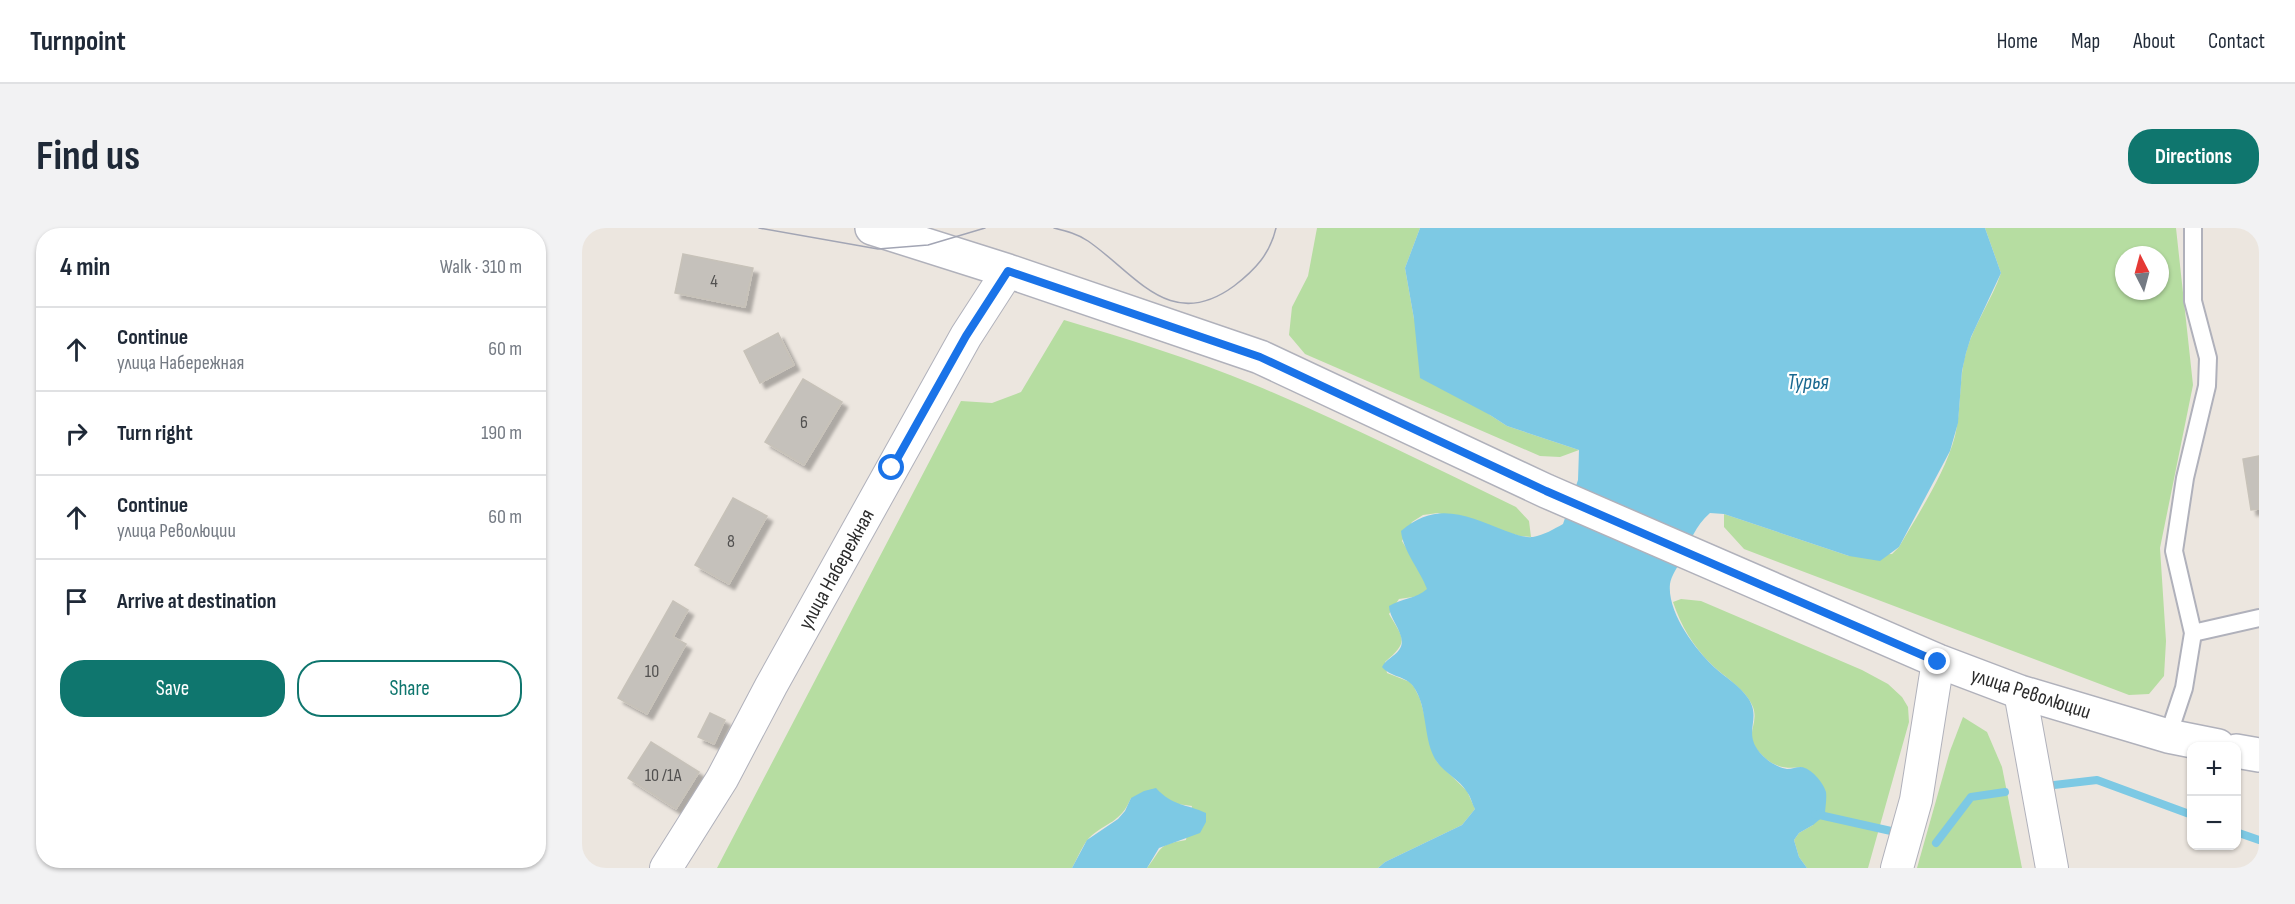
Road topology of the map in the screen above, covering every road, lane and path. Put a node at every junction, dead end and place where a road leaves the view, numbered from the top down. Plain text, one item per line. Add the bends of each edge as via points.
1 (877, 228) edge
2 (2193, 228) edge
3 (1008, 271) junction
4 (2259, 618) edge
5 (2193, 633) junction
6 (1938, 662) junction
7 (2020, 692) junction
8 (2168, 736) junction
9 (2195, 742) edge
10 (2241, 751) edge
11 (2259, 755) edge
12 (666, 868) edge
13 (1897, 868) edge
14 (2052, 868) edge

1 - 3 street, улица Революции
2 - 5 lane via 2193,301 2208,358 2207,386 2185,478 2174,551
3 - 6 street, улица Революции via 1260,357 1546,491
3 - 12 street, улица Набережная via 966,336 722,779
4 - 5 lane
5 - 8 lane via 2184,688
6 - 7 street, улица Революции
6 - 13 street via 1916,800
7 - 8 street, улица Революции
7 - 14 street
8 - 9 street, улица Революции
10 - 11 street

